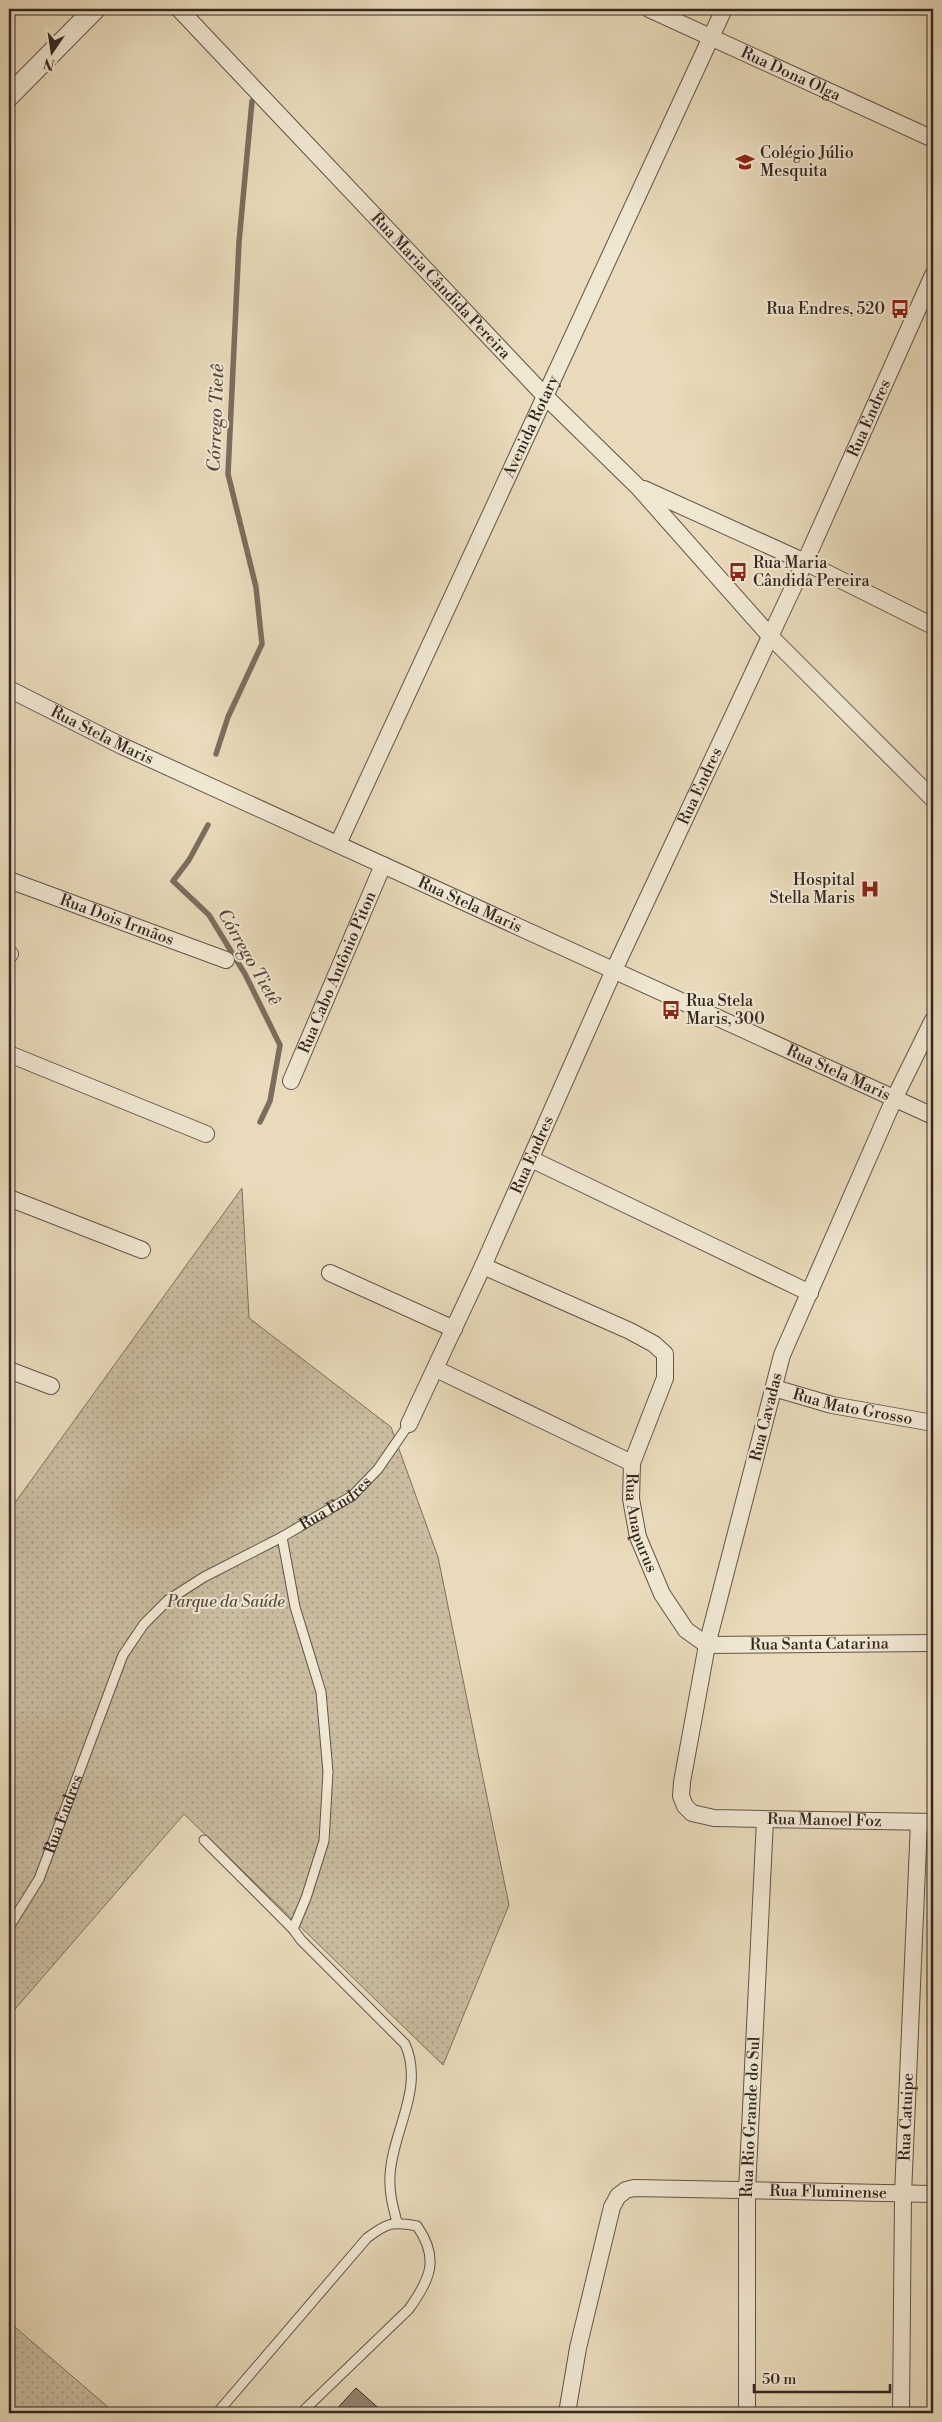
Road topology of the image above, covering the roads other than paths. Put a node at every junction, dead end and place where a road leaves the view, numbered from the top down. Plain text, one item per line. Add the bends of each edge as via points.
1 (95, 9) edge
2 (179, 9) edge
3 (649, 9) edge
4 (724, 9) edge
5 (711, 38) junction
6 (9, 96) edge
7 (933, 139) edge
8 (933, 275) edge
9 (546, 397) junction
10 (638, 487) junction
11 (806, 562) junction
12 (933, 626) edge
13 (771, 637) junction
14 (9, 689) edge
15 (933, 799) edge
16 (338, 844) junction
17 (383, 865) junction
18 (9, 880) edge
19 (226, 960) dead end
20 (614, 970) junction
21 (933, 1020) edge
22 (9, 1054) edge
23 (291, 1081) dead end
24 (895, 1097) junction
25 (933, 1116) edge
26 (206, 1134) dead end
27 (531, 1159) junction
28 (9, 1198) edge
29 (142, 1250) dead end
30 (483, 1266) junction
31 (330, 1273) dead end
32 (810, 1292) junction
33 (454, 1329) junction
34 (436, 1369) junction
35 (9, 1370) edge
36 (51, 1386) dead end
37 (774, 1388) junction
38 (933, 1422) edge
39 (409, 1424) joint
40 (632, 1463) junction
41 (282, 1537) junction
42 (933, 1643) edge
43 (707, 1645) junction
44 (714, 1818) joint
45 (765, 1820) junction
46 (926, 1822) edge
47 (204, 1840) dead end
48 (9, 1927) edge
49 (293, 1929) junction
50 (747, 2191) junction
51 (903, 2194) junction
52 (933, 2194) edge
53 (396, 2222) junction
54 (217, 2413) edge
55 (301, 2413) edge
56 (567, 2413) edge
57 (747, 2413) edge
58 (901, 2413) edge

1 - 6 street
2 - 9 street, Rua Maria Cândida Pereira
3 - 5 street, Rua Dona Olga
4 - 5 street, Avenida Rotary
5 - 7 street, Rua Dona Olga
5 - 9 street, Avenida Rotary
8 - 11 street, Rua Endres
9 - 10 street, Rua Maria Cândida Pereira
9 - 16 street, Avenida Rotary
10 - 11 street
10 - 13 street, Rua Maria Cândida Pereira
11 - 12 street
11 - 13 street, Rua Endres
13 - 15 street, Rua Maria Cândida Pereira
13 - 20 street, Rua Endres
14 - 16 street, Rua Stela Maris via 122,746
16 - 17 street, Rua Stela Maris
17 - 20 street, Rua Stela Maris
17 - 23 street, Rua Cabo Antônio Piton
18 - 19 street, Rua Dois Irmãos
20 - 24 street, Rua Stela Maris
20 - 27 street, Rua Endres
21 - 24 street, Rua Cavadas
22 - 26 street
24 - 25 street, Rua Stela Maris
24 - 32 street, Rua Cavadas
27 - 30 street, Rua Endres
27 - 32 street
28 - 29 street
30 - 33 street, Rua Endres
30 - 40 street, Rua Anapurus via 630,1331 665,1354 665,1378
31 - 33 street
32 - 37 street, Rua Cavadas via 782,1355
33 - 34 street, Rua Endres
34 - 39 street, Rua Endres
34 - 40 street
35 - 36 street
37 - 38 street, Rua Mato Grosso via 832,1405
37 - 43 street, Rua Cavadas
39 - 41 lane, Rua Endres via 378,1469 352,1496
40 - 43 street, Rua Anapurus via 631,1499 638,1537 662,1594 686,1630
41 - 48 lane, Rua Endres via 204,1576 168,1600 144,1624 123,1655 39,1879
41 - 49 lane via 295,1607 321,1692 328,1772 324,1841
42 - 43 street, Rua Santa Catarina
43 - 44 street, Rua Cavadas via 681,1796 684,1806 692,1813
44 - 45 street, Rua Manoel Foz
45 - 46 street, Rua Manoel Foz
45 - 50 street, Rua Rio Grande do Sul
46 - 51 street, Rua Catuipe
47 - 49 lane
49 - 53 lane via 405,2044 412,2060 409,2102 390,2175 390,2199
50 - 51 street, Rua Fluminense
50 - 56 street, Rua Fluminense via 634,2188 618,2196 612,2207 578,2348
50 - 57 street, Rua Rio Grande do Sul
51 - 52 street, Rua Fluminense
51 - 58 street, Rua Catuipe
53 - 54 lane via 384,2225 367,2238
53 - 55 lane via 417,2226 426,2239 431,2261 428,2278 409,2309

